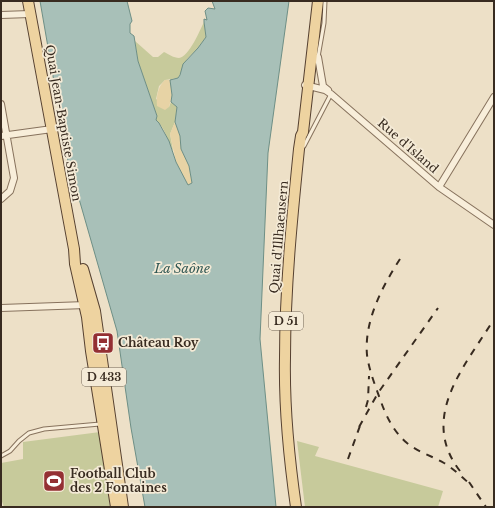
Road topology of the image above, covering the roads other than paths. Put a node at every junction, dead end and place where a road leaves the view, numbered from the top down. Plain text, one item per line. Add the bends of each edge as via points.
1 (28, 1) edge
2 (312, 1) edge
3 (318, 1) edge
4 (325, 1) edge
5 (30, 14) junction
6 (1, 15) edge
7 (312, 56) junction
8 (307, 85) junction
9 (330, 96) junction
10 (494, 97) edge
11 (1, 104) edge
12 (52, 129) junction
13 (4, 136) edge
14 (299, 149) junction
15 (439, 187) junction
16 (1, 199) edge
17 (494, 225) edge
18 (89, 305) junction
19 (1, 308) edge
20 (108, 425) junction
21 (1, 456) edge
22 (116, 507) edge
23 (123, 507) edge
24 (296, 507) edge

1 - 5 main road, Quai Jean-Baptiste Simon / D 433
2 - 7 main road, Quai d'Illhaeusern / D 51
3 - 7 main road, Quai d'Illhaeusern / D 51
4 - 7 lane via 324,23
5 - 6 street
5 - 12 main road, Quai Jean-Baptiste Simon / D 433
7 - 8 main road, Quai d'Illhaeusern / D 51
7 - 9 street via 323,86 329,91
8 - 9 street, Rue d'Island via 325,90
8 - 14 main road, Quai d'Illhaeusern / D 51 via 304,132
9 - 14 lane via 302,149
9 - 15 street, Rue d'Island
10 - 15 street
11 - 13 street
12 - 13 street
12 - 18 main road, Quai Jean-Baptiste Simon / D 433 via 75,264
13 - 16 street via 14,178 10,191
14 - 24 main road, Quai d'Illhaeusern / D 51 via 290,253 285,359 286,406
15 - 17 street, Rue d'Island
18 - 19 street
18 - 20 main road, Quai Jean-Baptiste Simon / D 433
20 - 21 lane via 44,429 29,433
20 - 22 main road, Quai Jean-Baptiste Simon / D 433
20 - 23 main road, Quai Jean-Baptiste Simon / D 433

